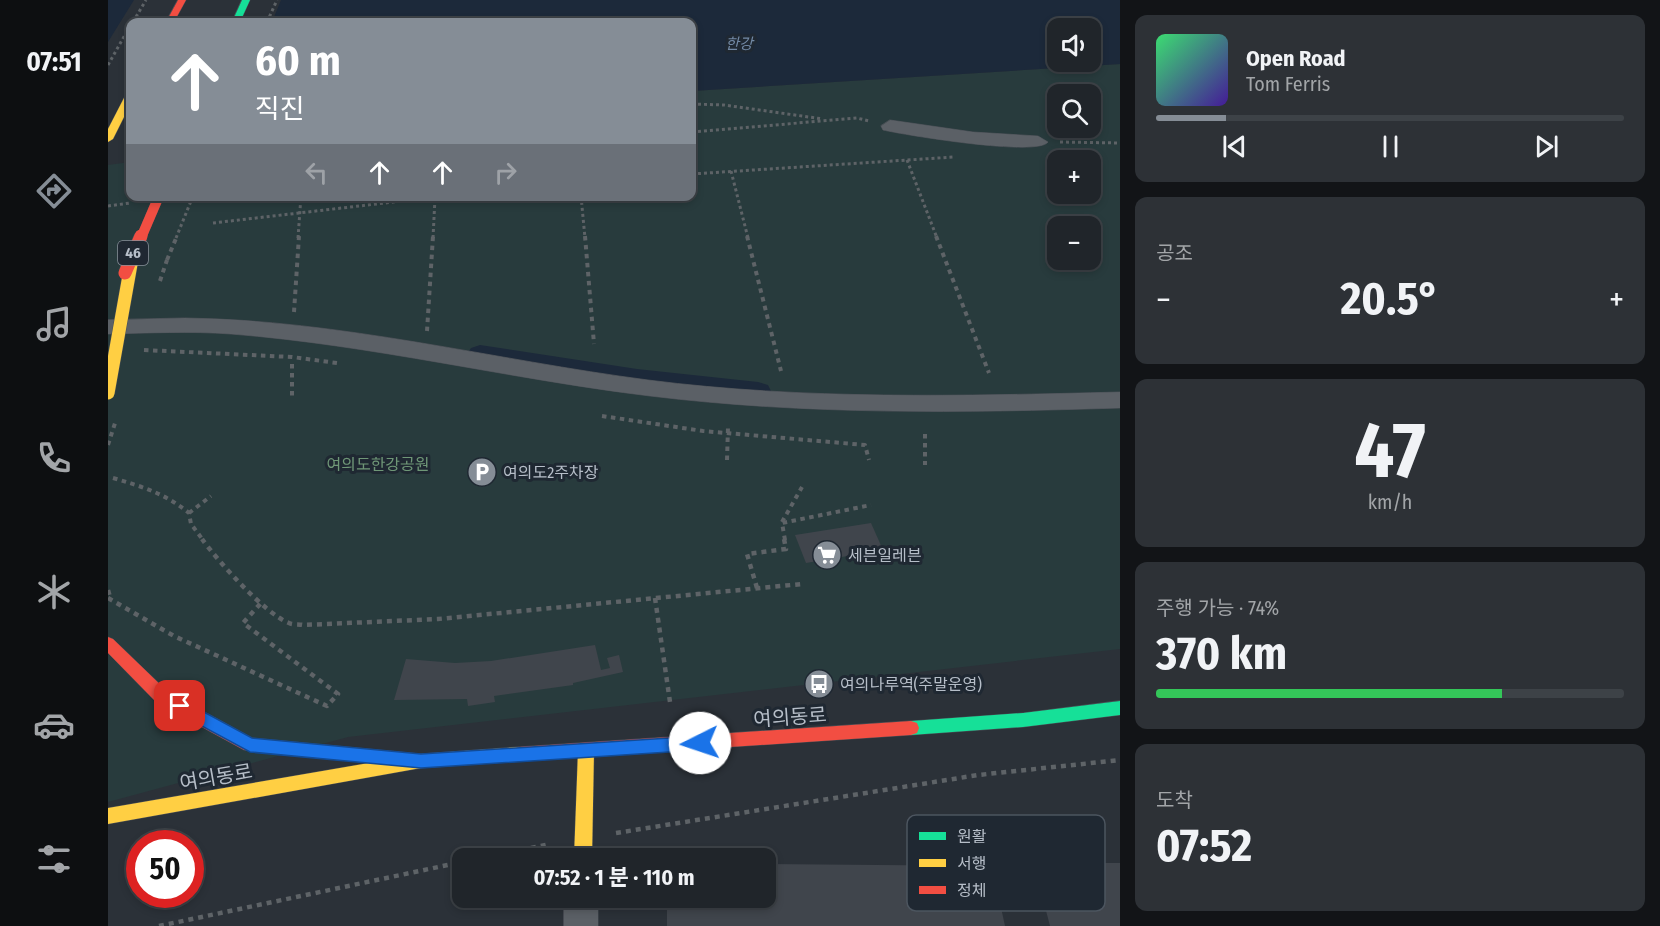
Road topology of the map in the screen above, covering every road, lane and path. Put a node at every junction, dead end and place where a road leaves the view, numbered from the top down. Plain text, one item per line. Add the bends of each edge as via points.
1 (146, 0) edge
2 (182, 0) edge
3 (246, 0) edge
4 (277, 0) edge
5 (135, 18) edge
6 (172, 18) edge
7 (238, 18) edge
8 (269, 18) edge
9 (126, 33) edge
10 (108, 65) edge
11 (126, 104) edge
12 (696, 104) edge
13 (830, 120) junction
14 (890, 126) joint
15 (696, 132) edge
16 (108, 139) edge
17 (1038, 142) joint
18 (1120, 143) edge
19 (964, 157) dead end
20 (907, 160) junction
21 (731, 171) junction
22 (696, 174) edge
23 (157, 201) edge
24 (191, 201) edge
25 (301, 201) edge
26 (404, 201) edge
27 (435, 201) edge
28 (581, 201) edge
29 (300, 211) junction
30 (213, 223) dead end
31 (134, 253) junction
32 (166, 260) dead end
33 (108, 310) edge
34 (108, 327) edge
35 (427, 331) dead end
36 (293, 333) junction
37 (594, 344) dead end
38 (292, 364) dead end
39 (782, 371) dead end
40 (989, 373) dead end
41 (108, 393) edge
42 (292, 400) dead end
43 (1120, 400) edge
44 (602, 416) dead end
45 (728, 427) dead end
46 (728, 433) junction
47 (925, 434) dead end
48 (727, 460) dead end
49 (869, 460) dead end
50 (925, 465) dead end
51 (113, 478) dead end
52 (802, 487) dead end
53 (211, 496) dead end
54 (871, 505) dead end
55 (189, 513) junction
56 (782, 523) junction
57 (802, 584) dead end
58 (757, 588) junction
59 (108, 590) edge
60 (109, 598) edge
61 (655, 598) junction
62 (261, 603) junction
63 (108, 643) edge
64 (670, 702) dead end
65 (1120, 708) edge
66 (586, 751) junction
67 (1120, 760) edge
68 (421, 761) junction
69 (108, 816) edge
70 (583, 838) junction
71 (532, 848) edge
72 (583, 848) edge
73 (452, 864) edge
74 (581, 908) edge
75 (159, 926) edge
76 (581, 926) edge

1 - 5 path
2 - 6 main road
3 - 7 main road
4 - 8 path
9 - 10 path
11 - 16 main road
12 - 13 path
13 - 14 path via 856,118
13 - 15 path
14 - 17 street via 973,138
17 - 18 path
19 - 20 path
20 - 21 path
20 - 40 path
21 - 22 path
21 - 39 path
23 - 31 main road, 46, bridge
24 - 32 path
25 - 29 path
26 - 29 path
27 - 35 path
28 - 37 path
29 - 30 path
29 - 36 path
31 - 33 main road, 46, bridge
31 - 41 main road, 46, bridge
34 - 36 street via 227,327
36 - 43 street via 698,393 915,404
38 - 42 path
44 - 46 path
45 - 46 path
46 - 48 path
46 - 49 path via 865,445
47 - 50 path
51 - 55 path via 146,487 176,501
52 - 56 path
53 - 55 path
54 - 56 path
55 - 62 path via 191,524 218,561
56 - 58 path via 786,549 747,554
57 - 58 path
58 - 61 path
59 - 60 path
60 - 62 path via 174,636 327,706 338,694 243,623
61 - 62 path via 438,619 340,624 289,623
61 - 64 path
63 - 68 main road via 162,697 250,745
65 - 66 main road, 여의동로 via 1023,720
66 - 68 main road, 여의동로
66 - 70 main road
67 - 70 path via 978,775
68 - 69 main road, 여의동로
70 - 71 path
70 - 72 main road
73 - 75 path
74 - 76 street

